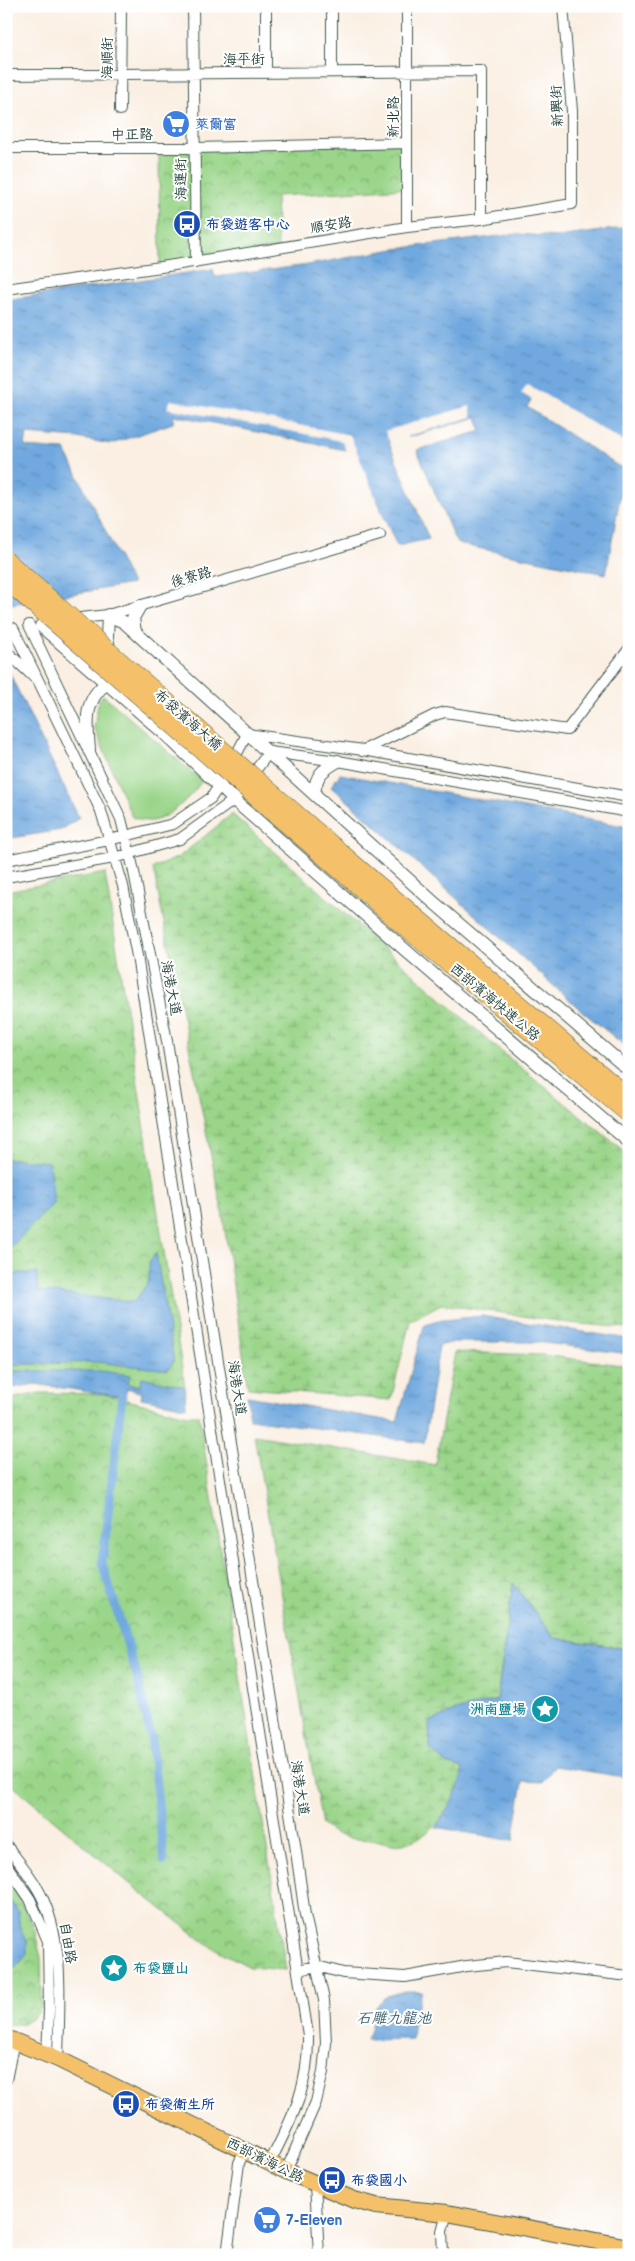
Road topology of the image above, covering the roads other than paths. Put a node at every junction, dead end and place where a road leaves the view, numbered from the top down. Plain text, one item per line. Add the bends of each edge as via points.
1 (121, 6) edge
2 (193, 6) edge
3 (266, 6) edge
4 (332, 6) edge
5 (407, 6) edge
6 (563, 6) edge
7 (194, 72) junction
8 (266, 72) junction
9 (332, 72) junction
10 (406, 72) junction
11 (122, 73) junction
12 (6, 75) edge
13 (120, 110) dead end
14 (407, 143) junction
15 (6, 148) edge
16 (195, 148) junction
17 (572, 204) joint
18 (481, 219) junction
19 (406, 227) junction
20 (196, 262) junction
21 (6, 289) edge
22 (380, 535) dead end
23 (6, 560) edge
24 (6, 580) edge
25 (140, 606) junction
26 (108, 615) junction
27 (35, 625) junction
28 (10, 628) edge
29 (135, 632) junction
30 (629, 649) edge
31 (6, 651) edge
32 (40, 683) junction
33 (107, 683) junction
34 (126, 700) junction
35 (247, 734) junction
36 (89, 750) junction
37 (363, 750) junction
38 (269, 752) junction
39 (338, 761) junction
40 (220, 785) junction
41 (314, 794) junction
42 (629, 797) edge
43 (234, 800) junction
44 (629, 812) edge
45 (126, 836) junction
46 (109, 840) junction
47 (130, 853) junction
48 (114, 858) junction
49 (6, 860) edge
50 (6, 877) edge
51 (367, 884) junction
52 (629, 1070) edge
53 (629, 1098) edge
54 (629, 1114) edge
55 (629, 1142) edge
56 (6, 1845) edge
57 (6, 1864) edge
58 (317, 1966) junction
59 (298, 1970) junction
60 (629, 1976) edge
61 (10, 2039) edge
62 (52, 2056) junction
63 (6, 2080) edge
64 (246, 2150) junction
65 (270, 2162) junction
66 (286, 2170) junction
67 (315, 2184) junction
68 (447, 2213) junction
69 (629, 2247) edge
70 (227, 2255) edge
71 (320, 2255) edge
72 (443, 2255) edge

1 - 11 street, 海順街
2 - 7 street, 海運街
3 - 8 street
4 - 9 street
5 - 10 street, 新北路
6 - 17 street, 新興街 via 572,111
7 - 8 street, 海平街
7 - 11 street, 海平街
7 - 16 street, 海運街
8 - 9 street, 海平街
9 - 10 street, 海平街
10 - 14 street, 新北路
10 - 18 street, 海平街 via 481,71
11 - 12 street, 海平街
11 - 13 street, 海順街
14 - 16 street, 中正路
14 - 19 street, 新北路
15 - 16 street, 中正路
16 - 20 street, 海運街
17 - 18 street, 順安路
18 - 19 street, 順安路
19 - 20 street, 順安路
20 - 21 street, 順安路
22 - 25 street, 後寮路
23 - 51 highway, 布袋濱海大橋, bridge
24 - 51 highway, 布袋濱海大橋, bridge
25 - 26 street, 後寮路
25 - 29 street via 133,618
26 - 27 street, 後寮路
26 - 29 street via 124,622
26 - 34 street via 107,638 118,684
27 - 28 street, 後寮路
27 - 33 street
27 - 36 street, 海港大道
28 - 32 street, 海港大道
29 - 35 street
30 - 37 street via 567,730 445,712
31 - 32 street
32 - 46 street, 海港大道 via 101,810
33 - 34 street
33 - 36 street via 96,691 87,717
34 - 40 street
35 - 37 street
35 - 38 street
35 - 40 street
36 - 45 street, 海港大道 via 121,818
37 - 39 street
37 - 42 street
38 - 39 street
38 - 41 street
38 - 43 street
39 - 41 street via 321,770 315,781
39 - 44 street
40 - 43 street
40 - 45 street via 211,798 172,824
41 - 52 street via 431,900
43 - 47 street via 180,839
43 - 55 street
45 - 46 street
45 - 47 street, 海港大道
46 - 48 street, 海港大道
46 - 49 street
47 - 48 street
47 - 58 street, 海港大道 via 167,1041 305,1915
48 - 50 street
48 - 59 street, 海港大道 via 137,956
51 - 53 highway, 西部濱海快速公路
51 - 54 highway, 西部濱海快速公路 via 398,921
56 - 62 street, 自由路 via 43,1898 55,1934 59,1978
57 - 62 street, 自由路 via 30,1899 48,1941
58 - 59 street
58 - 60 street via 343,1973 405,1977 506,1962
58 - 66 street, 海港大道 via 324,2000 326,2043 323,2072 316,2102
59 - 65 street, 海港大道 via 308,2035 308,2065 304,2088 292,2119
61 - 62 main road, 西部濱海公路
61 - 63 street
62 - 64 main road, 西部濱海公路
64 - 65 main road, 西部濱海公路
64 - 70 street via 239,2163
65 - 66 main road, 西部濱海公路
66 - 67 main road, 西部濱海公路
67 - 68 main road, 西部濱海公路 via 376,2206
67 - 71 street
68 - 69 main road, 西部濱海公路
68 - 72 street via 442,2231

